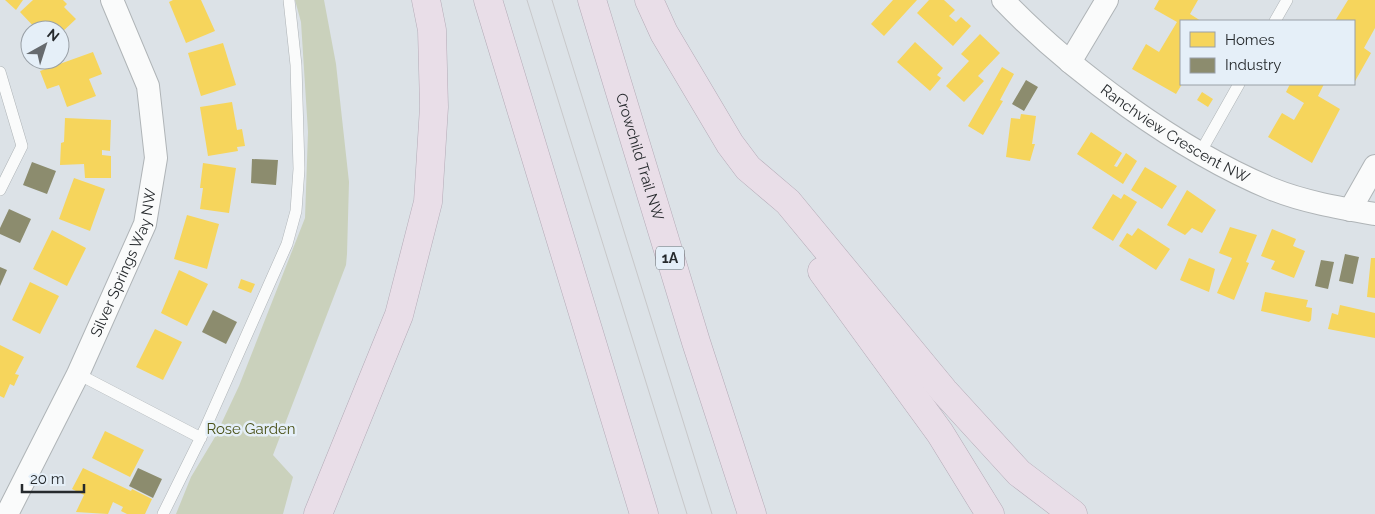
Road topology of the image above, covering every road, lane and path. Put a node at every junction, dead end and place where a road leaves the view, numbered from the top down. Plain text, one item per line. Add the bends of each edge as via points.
1 (289, 0) edge
2 (426, 0) edge
3 (488, 0) edge
4 (592, 0) edge
5 (649, 0) edge
6 (1003, 0) edge
7 (1107, 0) edge
8 (1287, 0) edge
9 (118, 2) edge
10 (1276, 20) edge
11 (1070, 62) junction
12 (0, 72) edge
13 (1239, 85) edge
14 (1200, 153) junction
15 (1375, 166) edge
16 (748, 168) junction
17 (0, 190) edge
18 (1350, 210) junction
19 (1375, 214) edge
20 (78, 374) junction
21 (201, 438) junction
22 (7, 514) edge
23 (163, 514) edge
24 (318, 514) edge
25 (644, 514) edge
26 (752, 514) edge
27 (990, 514) edge
28 (1073, 514) edge

1 - 21 lane via 296,65 299,169 296,210 287,244
2 - 24 highway via 432,30 434,107 428,202 400,315
3 - 25 highway
4 - 26 highway, Crowchild Trail NW / 1A via 693,333
5 - 16 highway via 664,33 730,144
6 - 11 street, Ranchview Crescent NW
7 - 11 street
8 - 10 lane
9 - 20 street, Silver Springs Way NW via 148,86 156,158 145,224
11 - 14 street, Ranchview Crescent NW
12 - 17 lane via 22,146
13 - 14 lane
14 - 18 street, Ranchview Crescent NW via 1272,189
15 - 18 street
16 - 27 highway via 940,432
16 - 28 highway via 788,202 944,391 1019,472
18 - 19 street, Ranchview Crescent NW
20 - 21 lane
20 - 22 street, Silver Springs Way NW
21 - 23 lane

